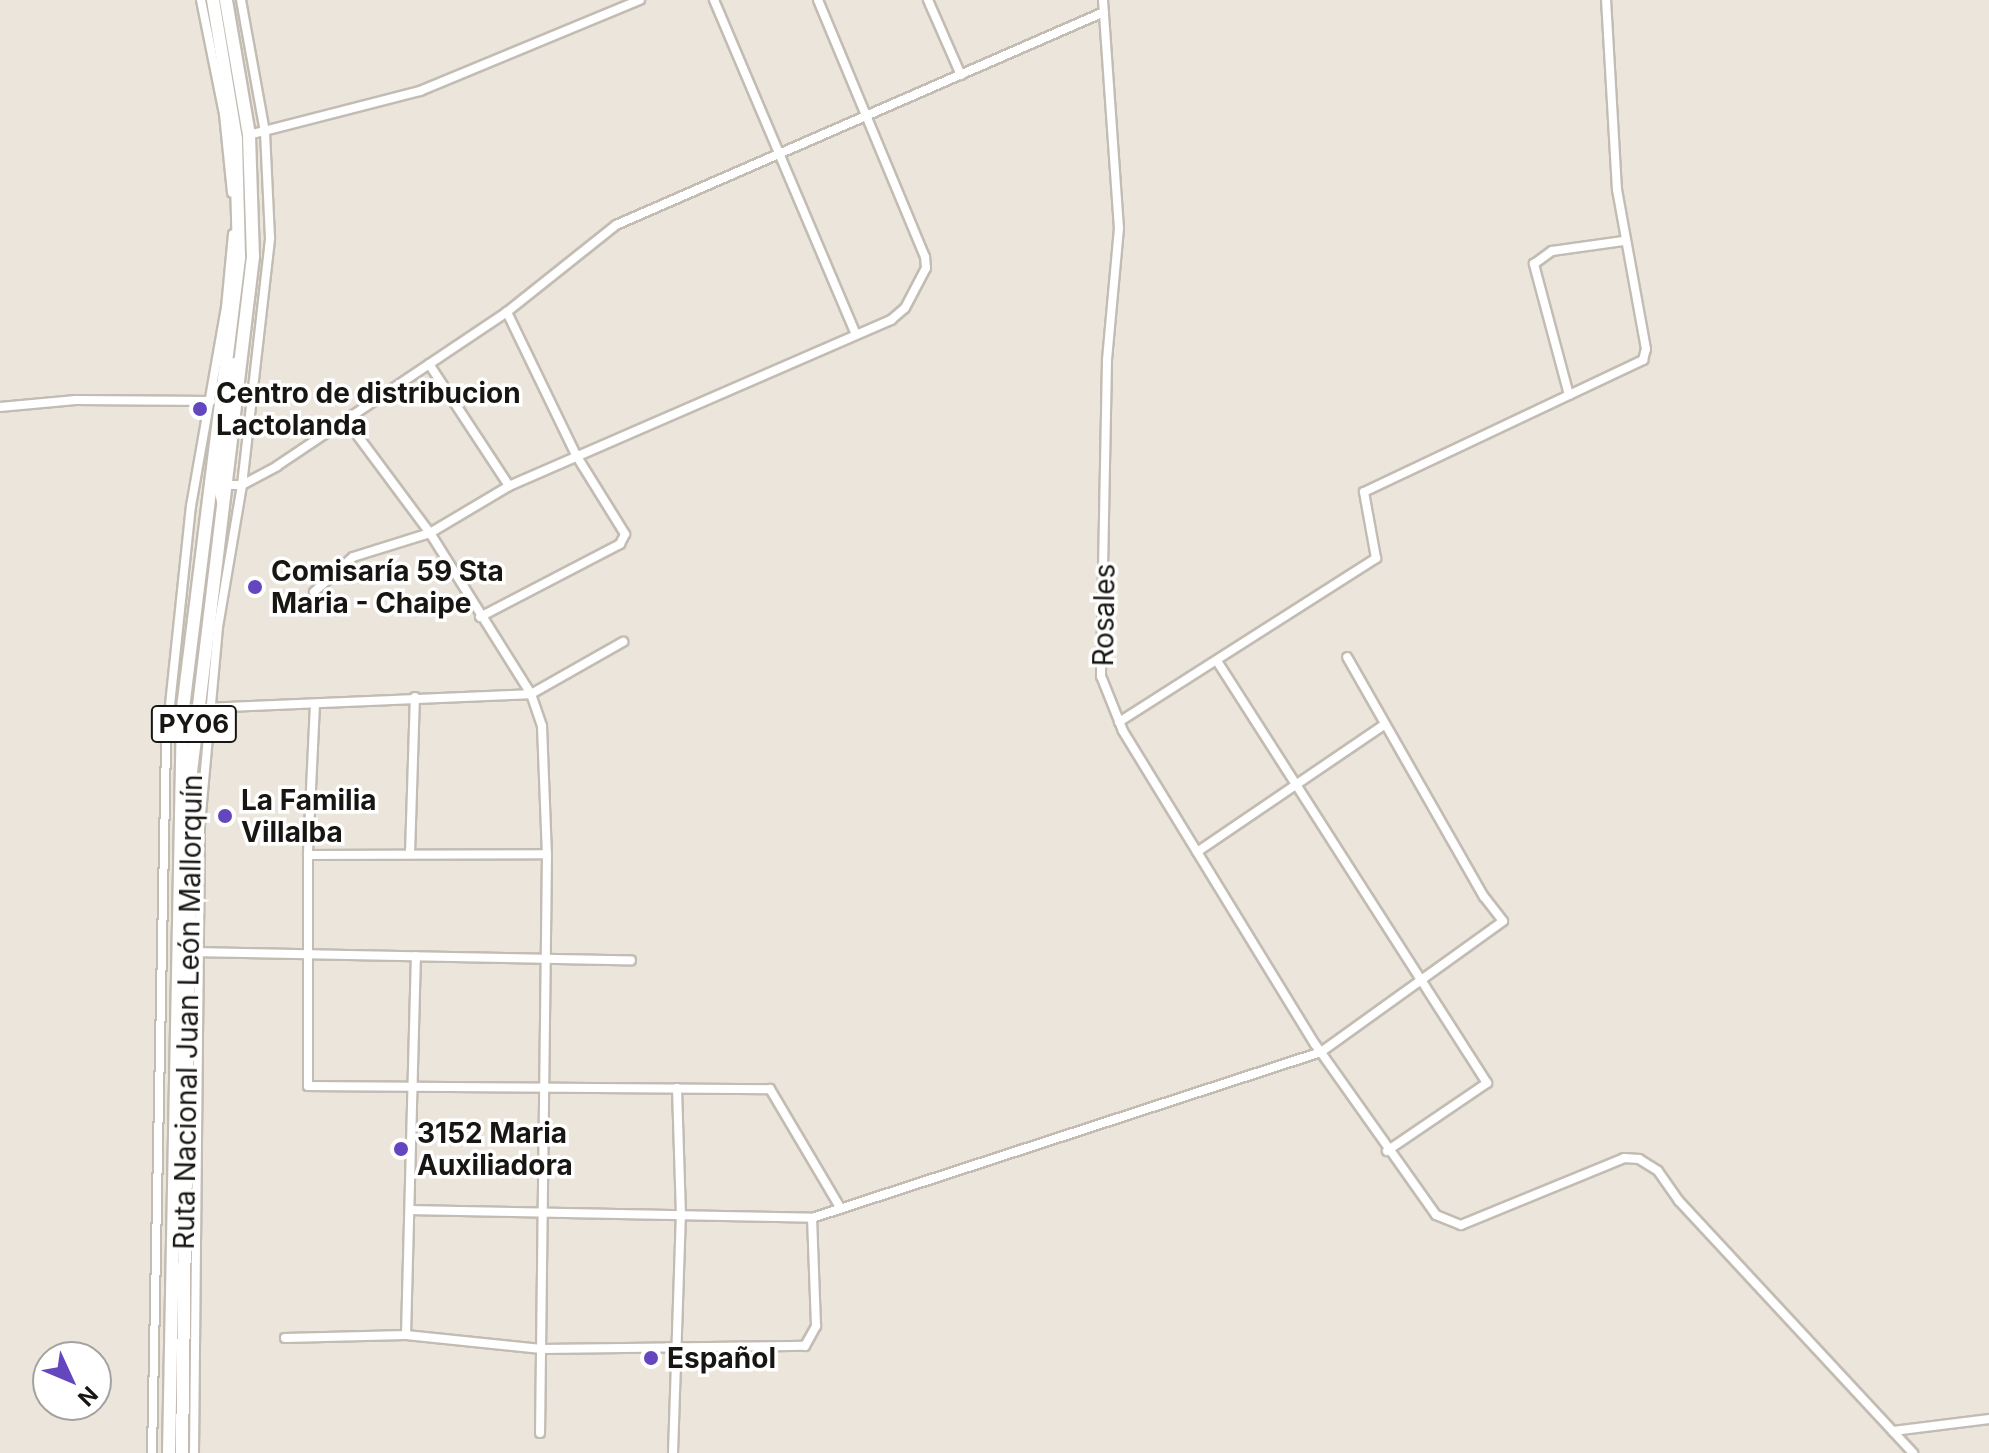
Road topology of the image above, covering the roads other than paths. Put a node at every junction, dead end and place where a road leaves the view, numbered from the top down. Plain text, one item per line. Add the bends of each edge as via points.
1 (201, 0) edge
2 (213, 0) edge
3 (226, 0) edge
4 (241, 0) edge
5 (640, 0) edge
6 (714, 0) edge
7 (818, 0) edge
8 (928, 0) edge
9 (1103, 0) edge
10 (1606, 0) edge
11 (1104, 12) junction
12 (961, 75) junction
13 (864, 117) junction
14 (265, 132) junction
15 (249, 135) junction
16 (780, 154) junction
17 (1623, 241) junction
18 (507, 312) junction
19 (856, 334) junction
20 (245, 344) junction
21 (429, 364) junction
22 (1569, 395) junction
23 (207, 400) junction
24 (224, 401) junction
25 (0, 407) edge
26 (346, 420) junction
27 (576, 455) junction
28 (226, 485) junction
29 (242, 485) junction
30 (509, 486) junction
31 (223, 507) junction
32 (430, 533) junction
33 (314, 592) dead end
34 (480, 617) junction
35 (623, 642) dead end
36 (1347, 657) dead end
37 (1217, 661) junction
38 (531, 694) junction
39 (415, 697) junction
40 (315, 704) junction
41 (211, 706) junction
42 (183, 708) junction
43 (1119, 722) junction
44 (1385, 724) junction
45 (1298, 785) junction
46 (1197, 852) junction
47 (410, 854) junction
48 (547, 854) junction
49 (308, 855) junction
50 (175, 950) junction
51 (194, 952) junction
52 (308, 955) junction
53 (416, 956) junction
54 (546, 960) junction
55 (631, 960) dead end
56 (1421, 980) junction
57 (1321, 1052) junction
58 (544, 1088) junction
59 (677, 1088) junction
60 (414, 1089) junction
61 (1387, 1151) junction
62 (841, 1209) junction
63 (411, 1210) junction
64 (543, 1214) junction
65 (681, 1216) junction
66 (812, 1218) junction
67 (406, 1335) junction
68 (285, 1338) dead end
69 (673, 1348) junction
70 (541, 1349) junction
71 (1989, 1419) edge
72 (1893, 1431) junction
73 (540, 1433) dead end
74 (152, 1453) edge
75 (169, 1453) edge
76 (182, 1453) edge
77 (194, 1453) edge
78 (673, 1453) edge
79 (1913, 1453) edge

1 - 23 street via 225,125 233,225 226,308
2 - 24 highway, Ruta Nacional Juan León Mallorquín / PY06 via 234,119 240,212
3 - 15 highway, Ruta Nacional Juan León Mallorquín / PY06
4 - 14 street
5 - 14 street via 420,91
6 - 16 street
7 - 13 street
8 - 12 street
9 - 11 street, Rosales
10 - 17 street
11 - 12 street
11 - 43 street, Rosales via 1119,228 1107,361 1101,676
12 - 13 street
13 - 16 street
13 - 19 street via 926,268 898,314
14 - 15 street
14 - 29 street via 270,238
15 - 20 highway, Ruta Nacional Juan León Mallorquín / PY06 via 254,231
16 - 18 street via 616,225
16 - 19 street
17 - 22 street via 1646,356
17 - 22 street via 1552,251 1534,264
18 - 21 street
18 - 27 street
19 - 27 street
20 - 24 street
20 - 28 highway, Ruta Nacional Juan León Mallorquín / PY06
21 - 26 street
21 - 30 street
22 - 37 street via 1364,492 1376,558
23 - 24 street
23 - 25 street via 76,400
23 - 42 street
24 - 31 street via 218,488
24 - 42 highway, Ruta Nacional Juan León Mallorquín / PY06
26 - 29 street
26 - 32 street
27 - 30 street
27 - 34 street via 624,529 624,540
28 - 29 street
28 - 31 highway, Ruta Nacional Juan León Mallorquín / PY06
29 - 41 street
30 - 32 street
31 - 42 highway, Ruta Nacional Juan León Mallorquín / PY06
32 - 33 street via 353,557
32 - 34 street
34 - 38 street
35 - 38 street
36 - 44 street
37 - 43 street
37 - 45 street
38 - 39 street
38 - 48 street via 542,726
39 - 40 street
39 - 47 street
40 - 41 street
40 - 49 street
41 - 42 street
41 - 51 street
42 - 50 highway, Ruta Nacional Juan León Mallorquín / PY06
42 - 51 highway, Ruta Nacional Juan León Mallorquín / PY06
42 - 74 street via 160,949
43 - 46 street, Rosales
44 - 45 street
44 - 56 street via 1503,921
45 - 46 street
45 - 56 street
46 - 57 street, Rosales
47 - 48 street
47 - 49 street
48 - 54 street
49 - 52 street
50 - 51 street
50 - 75 highway, Ruta Nacional Juan León Mallorquín / PY06
51 - 52 street
51 - 76 highway, Ruta Nacional Juan León Mallorquín / PY06
51 - 77 street
52 - 53 street
52 - 60 street via 308,1086
53 - 54 street
53 - 60 street
54 - 55 street
54 - 58 street
56 - 57 street
56 - 61 street via 1487,1083
57 - 61 street, Rosales
57 - 62 street
58 - 59 street
58 - 60 street
58 - 64 street
59 - 62 street via 770,1089
59 - 65 street
60 - 63 street
61 - 72 street, Rosales via 1436,1215 1461,1225 1624,1158 1639,1159 1658,1171 1679,1201
62 - 66 street
63 - 64 street
63 - 67 street
64 - 65 street
64 - 70 street
65 - 66 street
65 - 69 street
66 - 69 street via 816,1326 805,1346
67 - 68 street
67 - 70 street
69 - 70 street
69 - 78 street
70 - 73 street
71 - 72 street
72 - 79 street, Rosales

